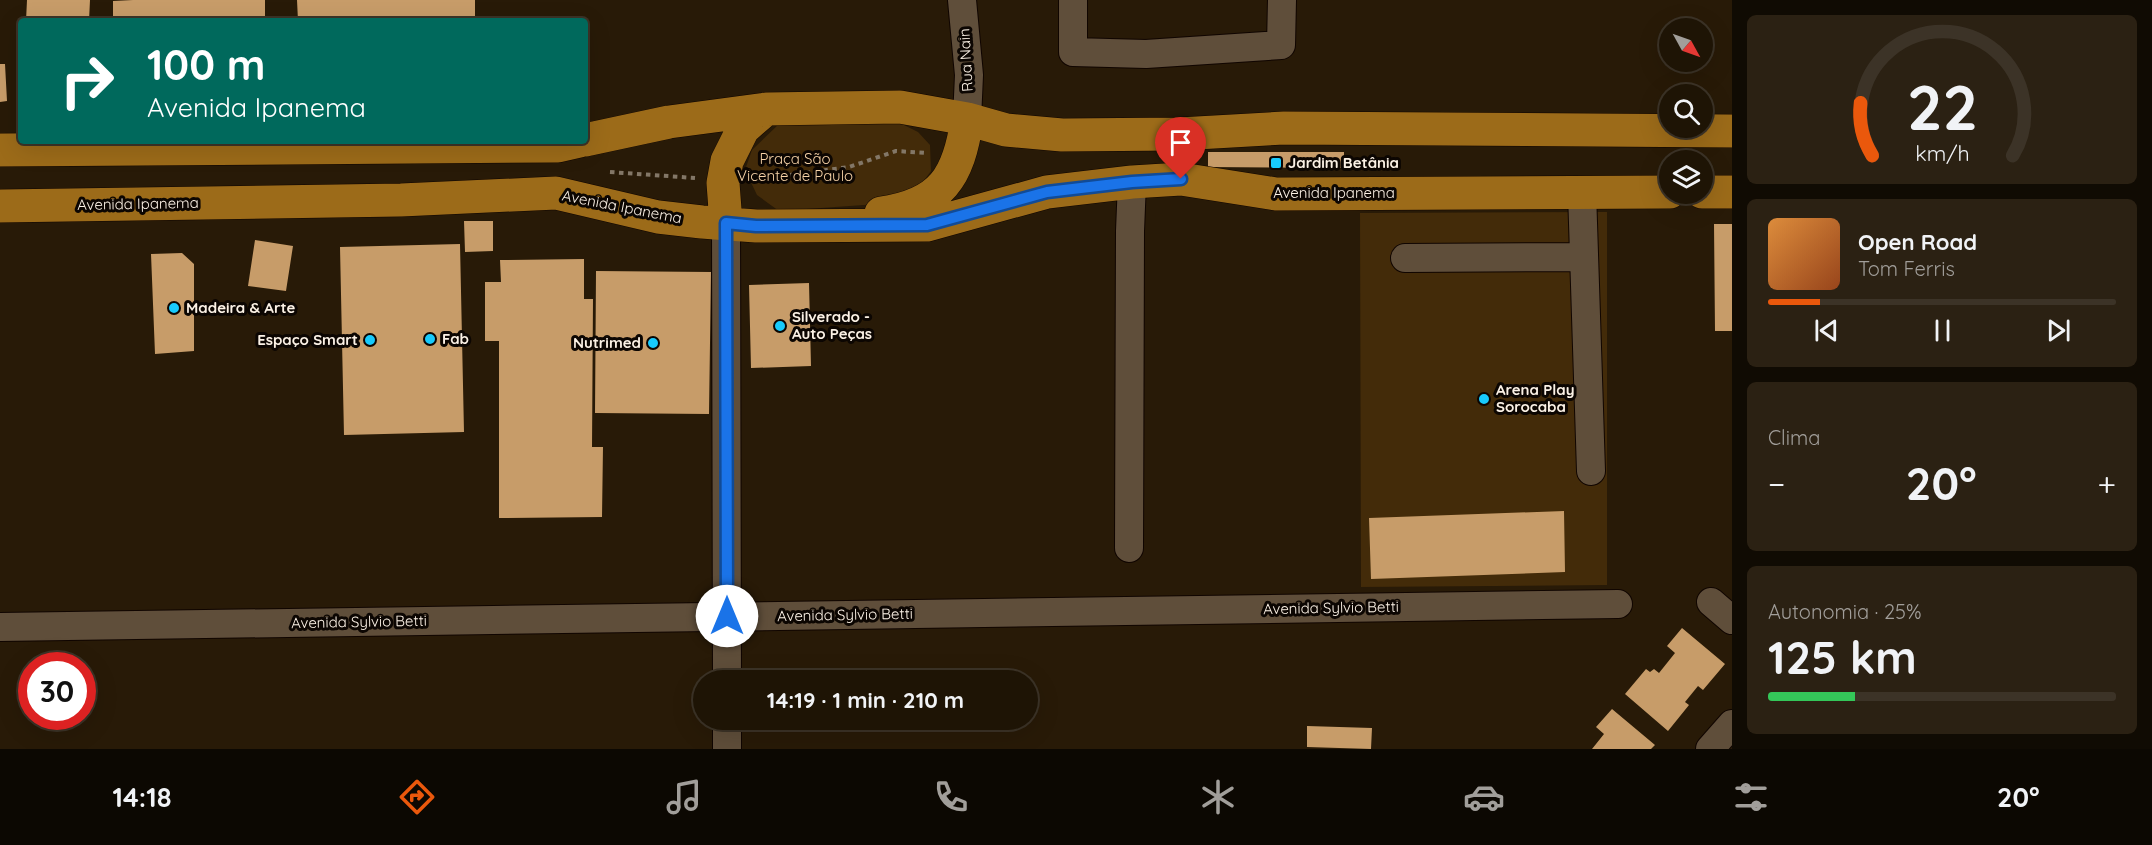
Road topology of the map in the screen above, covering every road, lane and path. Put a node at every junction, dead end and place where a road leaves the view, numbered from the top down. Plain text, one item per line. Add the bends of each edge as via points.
1 (963, 0) edge
2 (1073, 0) edge
3 (1282, 0) edge
4 (766, 109) junction
5 (967, 119) junction
6 (1732, 131) edge
7 (588, 139) edge
8 (567, 144) edge
9 (0, 150) edge
10 (958, 156) junction
11 (1132, 182) junction
12 (723, 183) junction
13 (1582, 192) junction
14 (1659, 192) edge
15 (1713, 192) edge
16 (1732, 192) edge
17 (0, 206) edge
18 (726, 223) junction
19 (793, 226) junction
20 (1584, 257) junction
21 (1405, 258) dead end
22 (1591, 471) dead end
23 (1129, 549) dead end
24 (1618, 604) dead end
25 (727, 616) junction
26 (0, 627) edge
27 (727, 670) edge
28 (1732, 724) edge
29 (727, 730) edge
30 (727, 749) edge
31 (1710, 749) edge

1 - 5 street, Rua Nain via 969,75
2 - 3 street via 1073,52 1146,54 1281,45
4 - 5 main road via 900,107
4 - 7 main road via 669,122
4 - 12 main road via 742,129 727,161
5 - 6 main road via 1006,130 1062,135 1284,128
5 - 10 main road
8 - 9 main road
10 - 12 path via 896,151 849,167
10 - 19 main road via 942,188 924,202 888,212
11 - 13 main road, Avenida Ipanema via 1181,179 1276,194
11 - 19 main road, Avenida Ipanema via 1047,192 927,225
11 - 23 street
12 - 18 main road
13 - 14 main road, Avenida Ipanema
13 - 20 street
15 - 16 main road
17 - 18 main road, Avenida Ipanema via 401,200 556,193 658,217
18 - 19 main road, Avenida Ipanema
18 - 25 street
20 - 21 street
20 - 22 street
24 - 25 street, Avenida Sylvio Betti
25 - 26 street, Avenida Sylvio Betti
25 - 27 street
28 - 31 street
29 - 30 street

